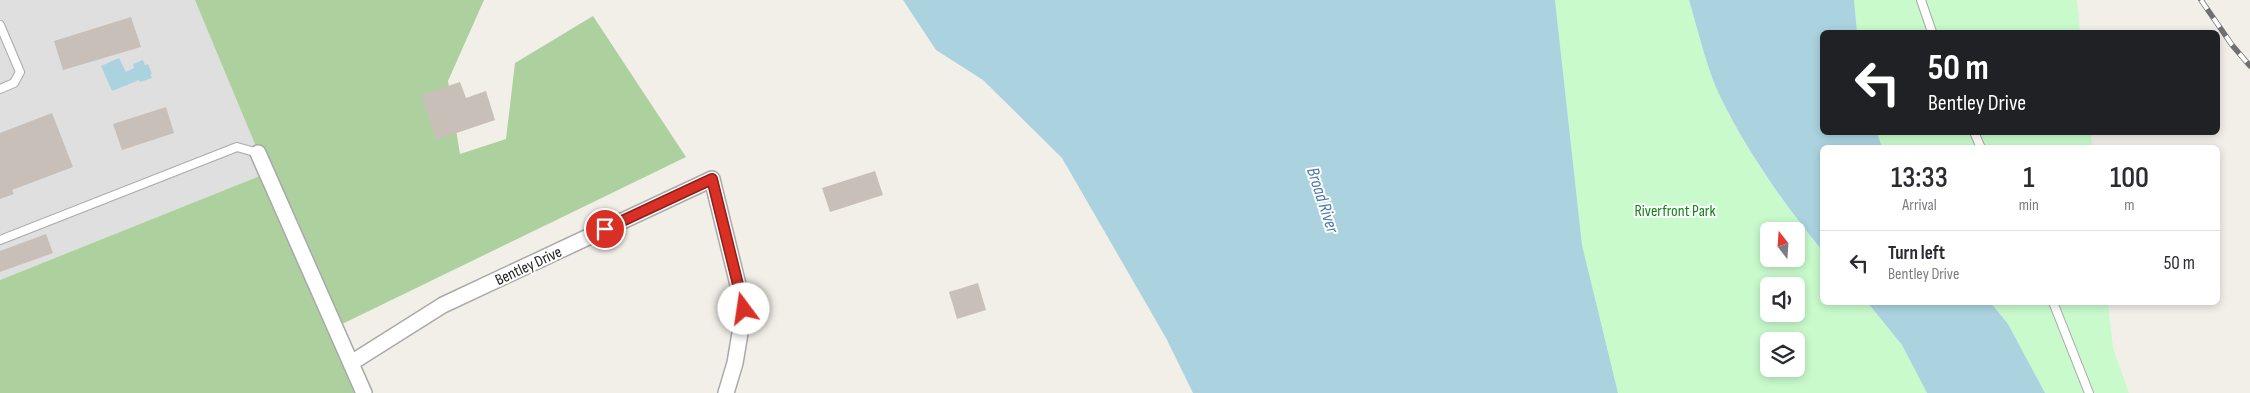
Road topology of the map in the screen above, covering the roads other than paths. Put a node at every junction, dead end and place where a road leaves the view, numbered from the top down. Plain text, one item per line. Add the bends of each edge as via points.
1 (1921, 0) edge
2 (0, 25) edge
3 (1931, 30) edge
4 (0, 89) edge
5 (258, 153) joint
6 (0, 240) edge
7 (2054, 305) edge
8 (351, 363) junction
9 (364, 393) edge
10 (726, 393) edge
11 (2089, 393) edge

1 - 3 lane
2 - 4 lane via 20,72 14,83
5 - 6 lane via 237,148
5 - 8 street
7 - 11 lane
8 - 9 street
8 - 10 street, Bentley Drive via 443,305 712,179 744,309

